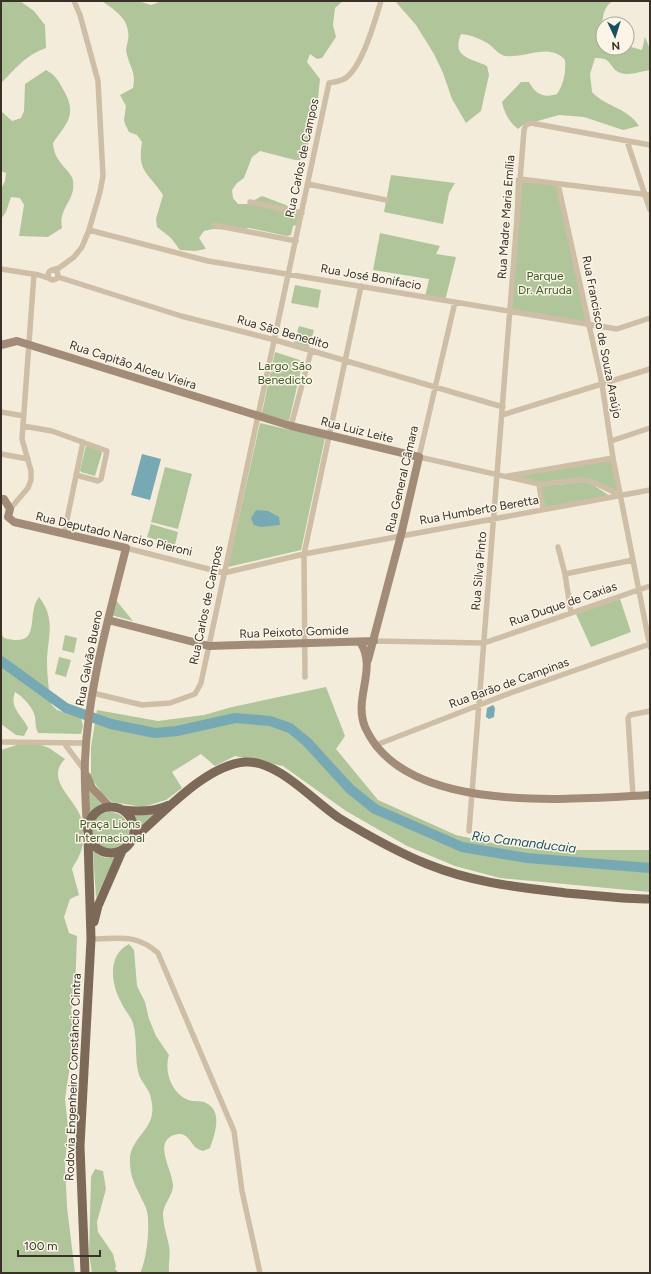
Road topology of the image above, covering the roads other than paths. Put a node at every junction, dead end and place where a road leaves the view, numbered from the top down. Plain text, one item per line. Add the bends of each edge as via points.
1 (74, 1) edge
2 (382, 1) edge
3 (627, 141) junction
4 (650, 145) edge
5 (520, 179) junction
6 (308, 184) junction
7 (558, 184) junction
8 (647, 194) edge
9 (386, 200) dead end
10 (250, 202) dead end
11 (650, 210) edge
12 (302, 214) junction
13 (214, 225) dead end
14 (89, 230) junction
15 (296, 241) junction
16 (1, 269) edge
17 (51, 271) junction
18 (59, 273) junction
19 (37, 274) junction
20 (289, 274) junction
21 (51, 279) junction
22 (361, 286) junction
23 (454, 302) junction
24 (510, 312) junction
25 (650, 318) edge
26 (588, 324) junction
27 (275, 340) junction
28 (30, 344) junction
29 (1, 345) edge
30 (311, 351) junction
31 (345, 361) junction
32 (650, 369) edge
33 (602, 384) junction
34 (435, 387) junction
35 (503, 407) junction
36 (1, 412) edge
37 (502, 415) junction
38 (24, 416) junction
39 (258, 417) junction
40 (23, 426) junction
41 (291, 426) junction
42 (650, 428) edge
43 (330, 436) junction
44 (611, 441) junction
45 (83, 442) junction
46 (1, 454) edge
47 (419, 457) junction
48 (613, 458) junction
49 (28, 459) junction
50 (497, 475) junction
51 (76, 476) junction
52 (504, 477) junction
53 (539, 484) junction
54 (650, 490) edge
55 (621, 496) junction
56 (1, 499) edge
57 (10, 509) junction
58 (543, 510) junction
59 (494, 519) junction
60 (64, 534) junction
61 (402, 535) junction
62 (558, 547) dead end
63 (126, 548) junction
64 (304, 554) junction
65 (633, 560) junction
66 (224, 573) junction
67 (565, 574) junction
68 (650, 586) edge
69 (638, 590) junction
70 (572, 613) junction
71 (108, 620) junction
72 (374, 641) junction
73 (360, 642) junction
74 (304, 643) junction
75 (484, 643) junction
76 (650, 645) edge
77 (209, 646) junction
78 (368, 660) junction
79 (305, 677) dead end
80 (94, 693) junction
81 (480, 705) junction
82 (650, 711) edge
83 (1, 742) edge
84 (64, 743) junction
85 (87, 743) junction
86 (376, 744) junction
87 (85, 772) junction
88 (473, 794) junction
89 (650, 795) edge
90 (633, 796) junction
91 (177, 800) junction
92 (110, 807) junction
93 (123, 810) junction
94 (469, 831) dead end
95 (88, 834) junction
96 (132, 840) junction
97 (122, 851) junction
98 (650, 899) edge
99 (91, 935) junction
100 (85, 1273) edge
101 (260, 1273) edge

1 - 14 street via 98,81 100,100 103,176
2 - 6 street, Rua Carlos de Campos via 366,47 357,64 345,79 329,83
3 - 4 street
3 - 5 street, Rua Madre Maria Emília via 531,123 526,125 524,130
3 - 8 street
5 - 7 street
5 - 24 street, Rua Madre Maria Emília
6 - 9 street
6 - 12 street, Rua Carlos de Campos
7 - 8 street
7 - 26 street, Rua Francisco de Souza Araújo
8 - 11 street
10 - 12 street
12 - 15 street, Rua Carlos de Campos
13 - 15 street
14 - 18 street via 82,247
14 - 20 street, Rua José Bonifacio via 208,261
15 - 20 street, Rua Carlos de Campos
16 - 19 street
17 - 18 street
17 - 19 street
17 - 21 street via 48,276
18 - 21 street via 55,280
18 - 27 street, Rua São Benedito via 181,316
19 - 21 street
19 - 28 street
20 - 22 street, Rua José Bonifacio
20 - 27 street, Rua Carlos de Campos
22 - 23 street, Rua José Bonifacio
22 - 31 street
23 - 24 street, Rua José Bonifacio
23 - 34 street, Rua General Câmara
24 - 26 street, Rua José Bonifacio
24 - 35 street, Rua Silva Pinto
25 - 26 street, Rua José Bonifacio via 617,329
26 - 33 street, Rua Francisco de Souza Araújo
27 - 30 street, Rua São Benedito
27 - 39 street, Rua Carlos de Campos
28 - 29 street, Rua Capitão Alceu Vieira via 17,341
28 - 38 street
28 - 39 street, Rua Capitão Alceu Vieira
30 - 31 street, Rua São Benedito
30 - 41 street
31 - 34 street, Rua São Benedito
31 - 43 street
32 - 33 street
33 - 37 street
33 - 44 street, Rua Francisco de Souza Araújo
34 - 35 street, Rua São Benedito
34 - 47 street, Rua General Câmara
35 - 37 street, Rua Silva Pinto
36 - 38 street
37 - 50 street, Rua Silva Pinto
38 - 40 street
39 - 41 street, Rua Luiz Leite
39 - 66 street, Rua Carlos de Campos
40 - 45 street via 52,431
40 - 49 street via 22,439
41 - 43 street, Rua Luiz Leite
42 - 44 street
43 - 47 street, Rua Luiz Leite
43 - 64 street
44 - 48 street, Rua Francisco de Souza Araújo
45 - 51 street
45 - 51 street via 108,453 101,479 98,481
46 - 49 street
47 - 50 street, Rua Luiz Leite
47 - 61 street, Rua General Câmara
48 - 52 street
48 - 55 street, Rua Francisco de Souza Araújo
49 - 57 street via 31,480 28,488
50 - 52 street, Rua Luiz Leite
50 - 59 street, Rua Silva Pinto
51 - 60 street
52 - 53 street, Rua Luiz Leite
53 - 55 street, Rua Luiz Leite via 590,481
53 - 58 street
54 - 55 street, Rua Humberto Beretta
55 - 58 street, Rua Humberto Beretta
55 - 65 street, Rua Francisco de Souza Araújo
56 - 57 street via 4,499
57 - 60 street, Rua Deputado Narciso Pieroni via 8,517 14,522
58 - 59 street, Rua Humberto Beretta
59 - 61 street, Rua Humberto Beretta
59 - 75 street, Rua Silva Pinto
60 - 63 street, Rua Deputado Narciso Pieroni
61 - 64 street, Rua Humberto Beretta
61 - 72 street, Rua General Câmara
62 - 67 street
63 - 66 street, Rua Deputado Narciso Pieroni
63 - 71 street, Rua Galvão Bueno
64 - 66 street, Rua Humberto Beretta
64 - 74 street
65 - 67 street
65 - 69 street, Rua Francisco de Souza Araújo
66 - 77 street, Rua Carlos de Campos
67 - 70 street
68 - 69 street, Rua Duque de Caxias
69 - 70 street, Rua Duque de Caxias
69 - 76 street, Rua Francisco de Souza Araújo
70 - 75 street, Rua Duque de Caxias
71 - 77 street, Rua Peixoto Gomide
71 - 80 street, Rua Galvão Bueno
72 - 73 street, Rua Peixoto Gomide
72 - 75 street, Rua Peixoto Gomide
72 - 78 street, Rua General Câmara
73 - 74 street, Rua Peixoto Gomide
73 - 78 street
74 - 77 street, Rua Peixoto Gomide
74 - 79 street
75 - 81 street, Rua Silva Pinto
76 - 81 street, Rua Barão de Campinas
77 - 80 street, Rua Carlos de Campos via 201,683 195,694 170,703 142,705
78 - 86 street, Rua General Câmara via 361,714 364,725
80 - 85 street, Rua Galvão Bueno
81 - 86 street, Rua Barão de Campinas
81 - 88 street, Rua Silva Pinto
82 - 90 street via 630,715 628,718
83 - 84 street
84 - 85 street
84 - 87 street
85 - 87 street, Rua Galvão Bueno
86 - 88 street, Rua General Câmara via 387,757 421,778
87 - 92 street via 92,788
87 - 95 street, Rua Galvão Bueno
88 - 90 street, Rua General Câmara via 540,799
88 - 94 street, Rua Silva Pinto
89 - 90 street, Rua General Câmara
91 - 93 main road via 152,811
91 - 96 main road
91 - 98 main road via 219,769 233,764 260,764 280,773 324,808 353,826 451,873 509,887
92 - 93 main road
92 - 95 main road via 103,808 92,816
93 - 96 main road via 132,820
95 - 97 main road via 95,848 114,854
95 - 99 main road, Rodovia Engenheiro Constâncio Cintra
96 - 97 main road
97 - 99 main road, Rodovia Engenheiro Constâncio Cintra via 98,906
99 - 100 main road, Rodovia Engenheiro Constâncio Cintra via 80,1146
99 - 101 street via 134,938 158,953 234,1131 242,1191

